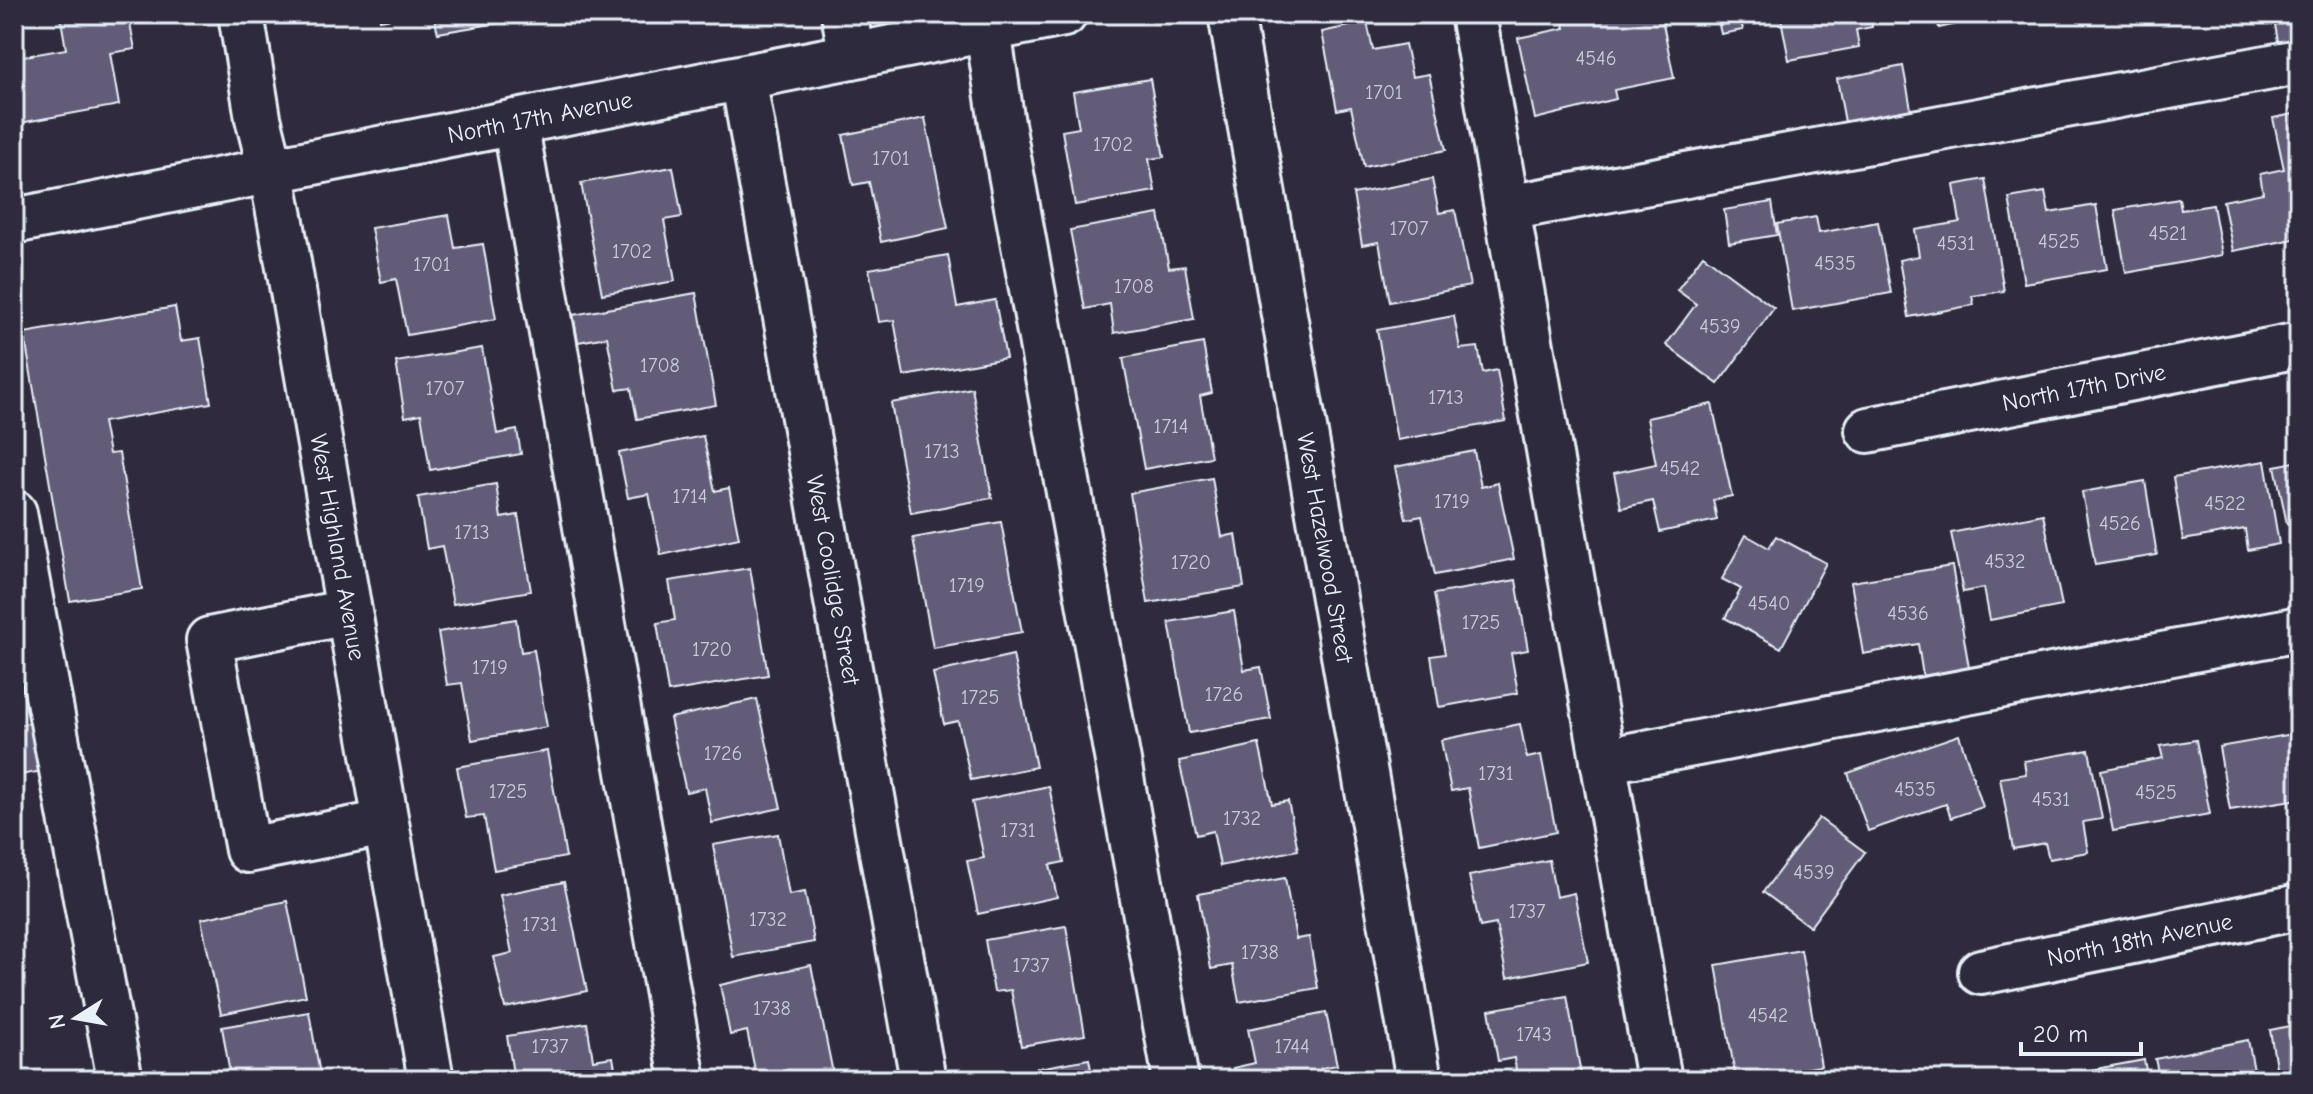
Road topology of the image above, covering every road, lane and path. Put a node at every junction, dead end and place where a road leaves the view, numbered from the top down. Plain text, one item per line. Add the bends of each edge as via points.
1 (241, 14) edge
2 (844, 14) edge
3 (1064, 14) edge
4 (1231, 14) edge
5 (1473, 14) edge
6 (988, 30) junction
7 (852, 56) junction
8 (2299, 62) edge
9 (743, 78) junction
10 (515, 122) junction
11 (271, 170) junction
12 (1507, 208) junction
13 (14, 221) edge
14 (2299, 345) edge
15 (1868, 430) dead end
16 (14, 513) edge
17 (348, 612) junction
18 (2299, 629) edge
19 (1603, 761) junction
20 (385, 823) junction
21 (2299, 907) edge
22 (1981, 972) dead end
23 (120, 1080) edge
24 (431, 1080) edge
25 (683, 1080) edge
26 (923, 1080) edge
27 (1176, 1080) edge
28 (1419, 1080) edge
29 (1659, 1080) edge

1 - 11 street, West Highland Avenue
2 - 7 street
3 - 6 street, North 17th Avenue
4 - 28 street, West Hazelwood Street
5 - 12 street
6 - 7 street, North 17th Avenue
6 - 27 street
7 - 9 street, North 17th Avenue
8 - 12 street
9 - 10 street, North 17th Avenue
9 - 26 street, West Coolidge Street
10 - 11 street, North 17th Avenue
10 - 25 street
11 - 13 street, North 17th Avenue
11 - 17 street, West Highland Avenue
12 - 19 street
14 - 15 street, North 17th Drive
16 - 23 street
17 - 20 street, West Highland Avenue
17 - 20 street via 209,640 248,850
18 - 19 street
19 - 29 street
20 - 24 street, West Highland Avenue
21 - 22 street, North 18th Avenue

